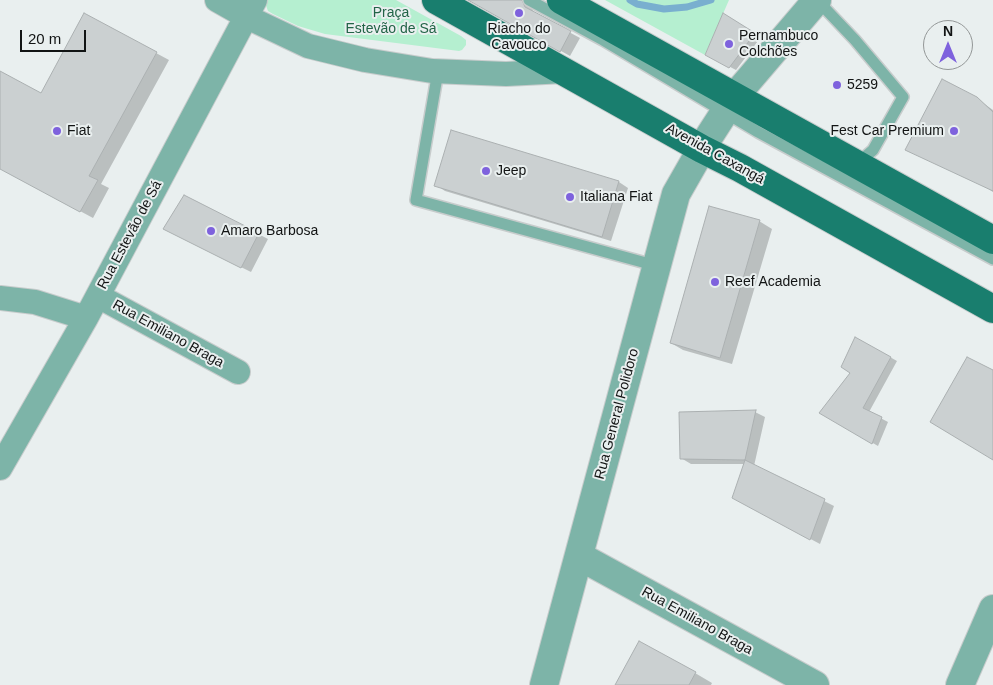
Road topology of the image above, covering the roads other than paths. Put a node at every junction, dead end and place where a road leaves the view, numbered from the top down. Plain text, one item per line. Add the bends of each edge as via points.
1 (217, 0) edge
2 (436, 0) edge
3 (529, 0) edge
4 (561, 0) edge
5 (817, 0) edge
6 (251, 8) edge
7 (438, 71) junction
8 (565, 71) junction
9 (729, 104) junction
10 (706, 141) junction
11 (857, 164) junction
12 (993, 240) edge
13 (993, 260) edge
14 (657, 266) junction
15 (98, 296) junction
16 (0, 298) edge
17 (993, 309) edge
18 (86, 318) junction
19 (238, 372) dead end
20 (0, 468) edge
21 (579, 556) junction
22 (993, 609) edge
23 (544, 685) edge
24 (815, 685) edge
25 (960, 685) edge

1 - 6 street
2 - 8 main road, Avenida Caxangá
3 - 9 lane
4 - 9 main road
5 - 9 street, Rua General Polidoro
5 - 11 lane via 903,97 873,150
6 - 7 street via 308,46 365,60
6 - 15 street, Rua Estevão de Sá
7 - 8 street via 506,74
7 - 14 lane via 416,200
8 - 10 main road, Avenida Caxangá
9 - 10 street, Rua General Polidoro
9 - 11 main road
9 - 13 lane
10 - 14 street, Rua General Polidoro via 676,194
10 - 17 main road, Avenida Caxangá via 740,168
11 - 12 main road
14 - 21 street, Rua General Polidoro
15 - 18 street, Rua Estevão de Sá
15 - 19 street, Rua Emiliano Braga
16 - 18 street via 35,302
18 - 20 street, Rua Estevão de Sá
21 - 23 street, Rua General Polidoro
21 - 24 street, Rua Emiliano Braga
22 - 25 street

